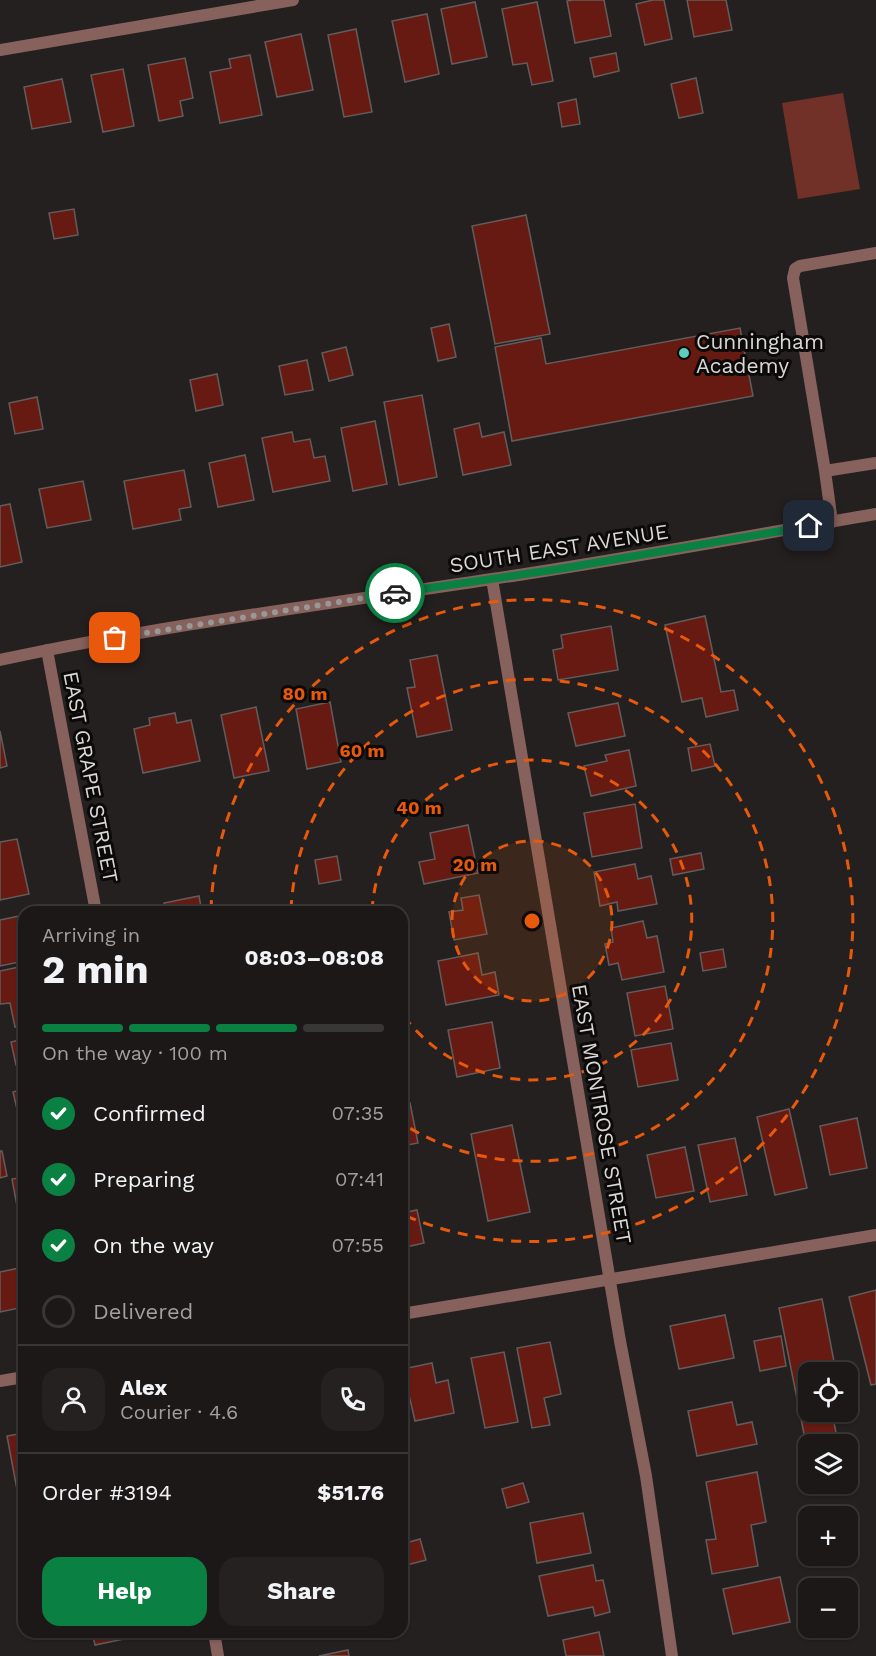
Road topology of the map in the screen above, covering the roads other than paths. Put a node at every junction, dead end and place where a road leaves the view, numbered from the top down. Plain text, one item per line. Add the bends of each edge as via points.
1 (293, 0) edge
2 (0, 50) edge
3 (876, 253) edge
4 (876, 463) edge
5 (825, 471) junction
6 (876, 514) edge
7 (832, 522) junction
8 (492, 579) junction
9 (47, 650) junction
10 (0, 660) edge
11 (95, 906) edge
12 (876, 1236) edge
13 (610, 1280) junction
14 (408, 1313) edge
15 (18, 1378) edge
16 (0, 1381) edge
17 (215, 1638) edge
18 (218, 1656) edge
19 (672, 1656) edge

1 - 2 street
3 - 5 street via 795,269 793,278
4 - 5 street
5 - 7 street
6 - 7 street, SOUTH EAST AVENUE
7 - 8 street, SOUTH EAST AVENUE
8 - 9 street, SOUTH EAST AVENUE
8 - 13 street, EAST MONTROSE STREET
9 - 10 street, SOUTH EAST AVENUE
9 - 11 street, EAST GRAPE STREET
12 - 13 street
13 - 14 street
13 - 19 street, EAST MONTROSE STREET via 646,1476
15 - 16 street
17 - 18 street

